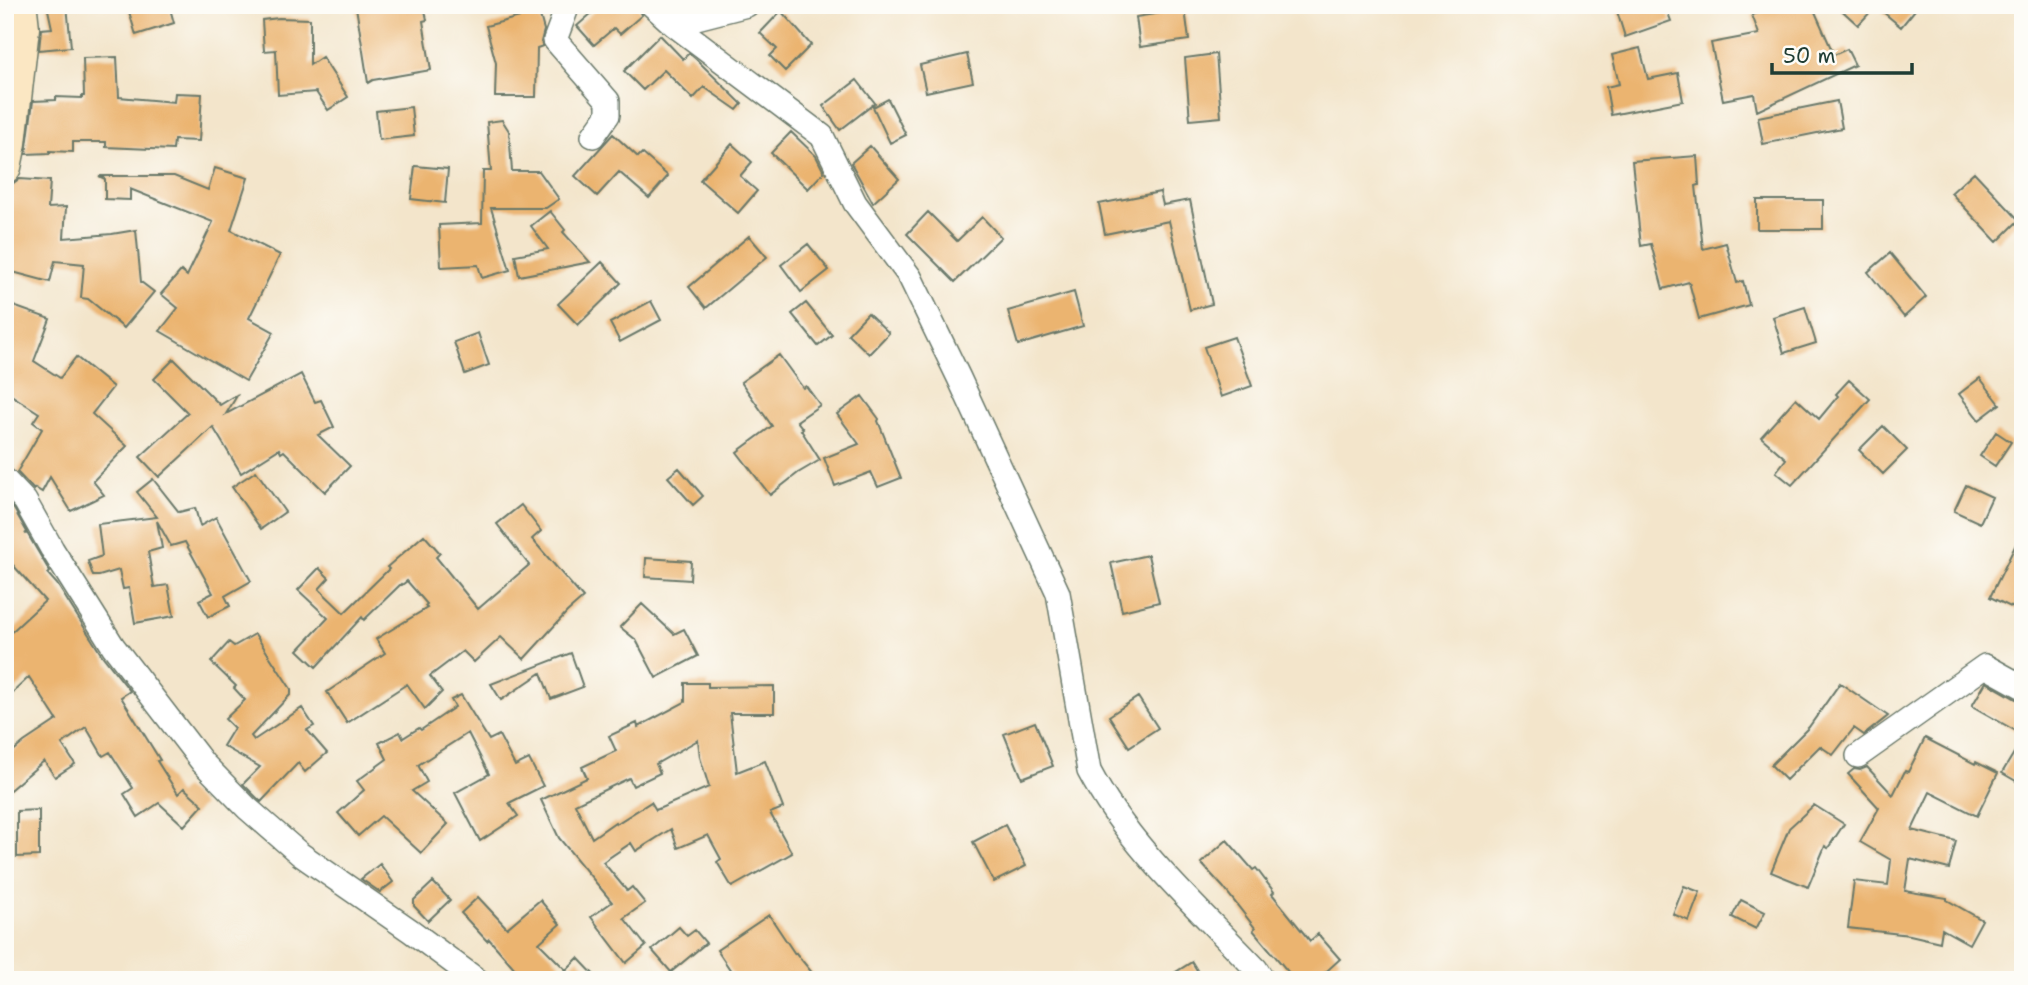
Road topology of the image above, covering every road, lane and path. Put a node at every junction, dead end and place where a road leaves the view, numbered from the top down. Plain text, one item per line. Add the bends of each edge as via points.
1 (568, 5) edge
2 (652, 5) edge
3 (747, 5) edge
4 (22, 7) edge
5 (673, 24) junction
6 (593, 136) dead end
7 (5, 167) edge
8 (5, 480) edge
9 (2023, 687) edge
10 (1858, 756) dead end
11 (477, 980) edge
12 (1263, 980) edge

1 - 6 street via 555,40 608,102 608,115
2 - 5 street
3 - 5 street
4 - 7 street
5 - 12 street via 822,136 855,203 910,278 1058,593 1088,771 1140,846
8 - 11 street via 25,501 113,646 203,763 300,854
9 - 10 street via 1985,666

